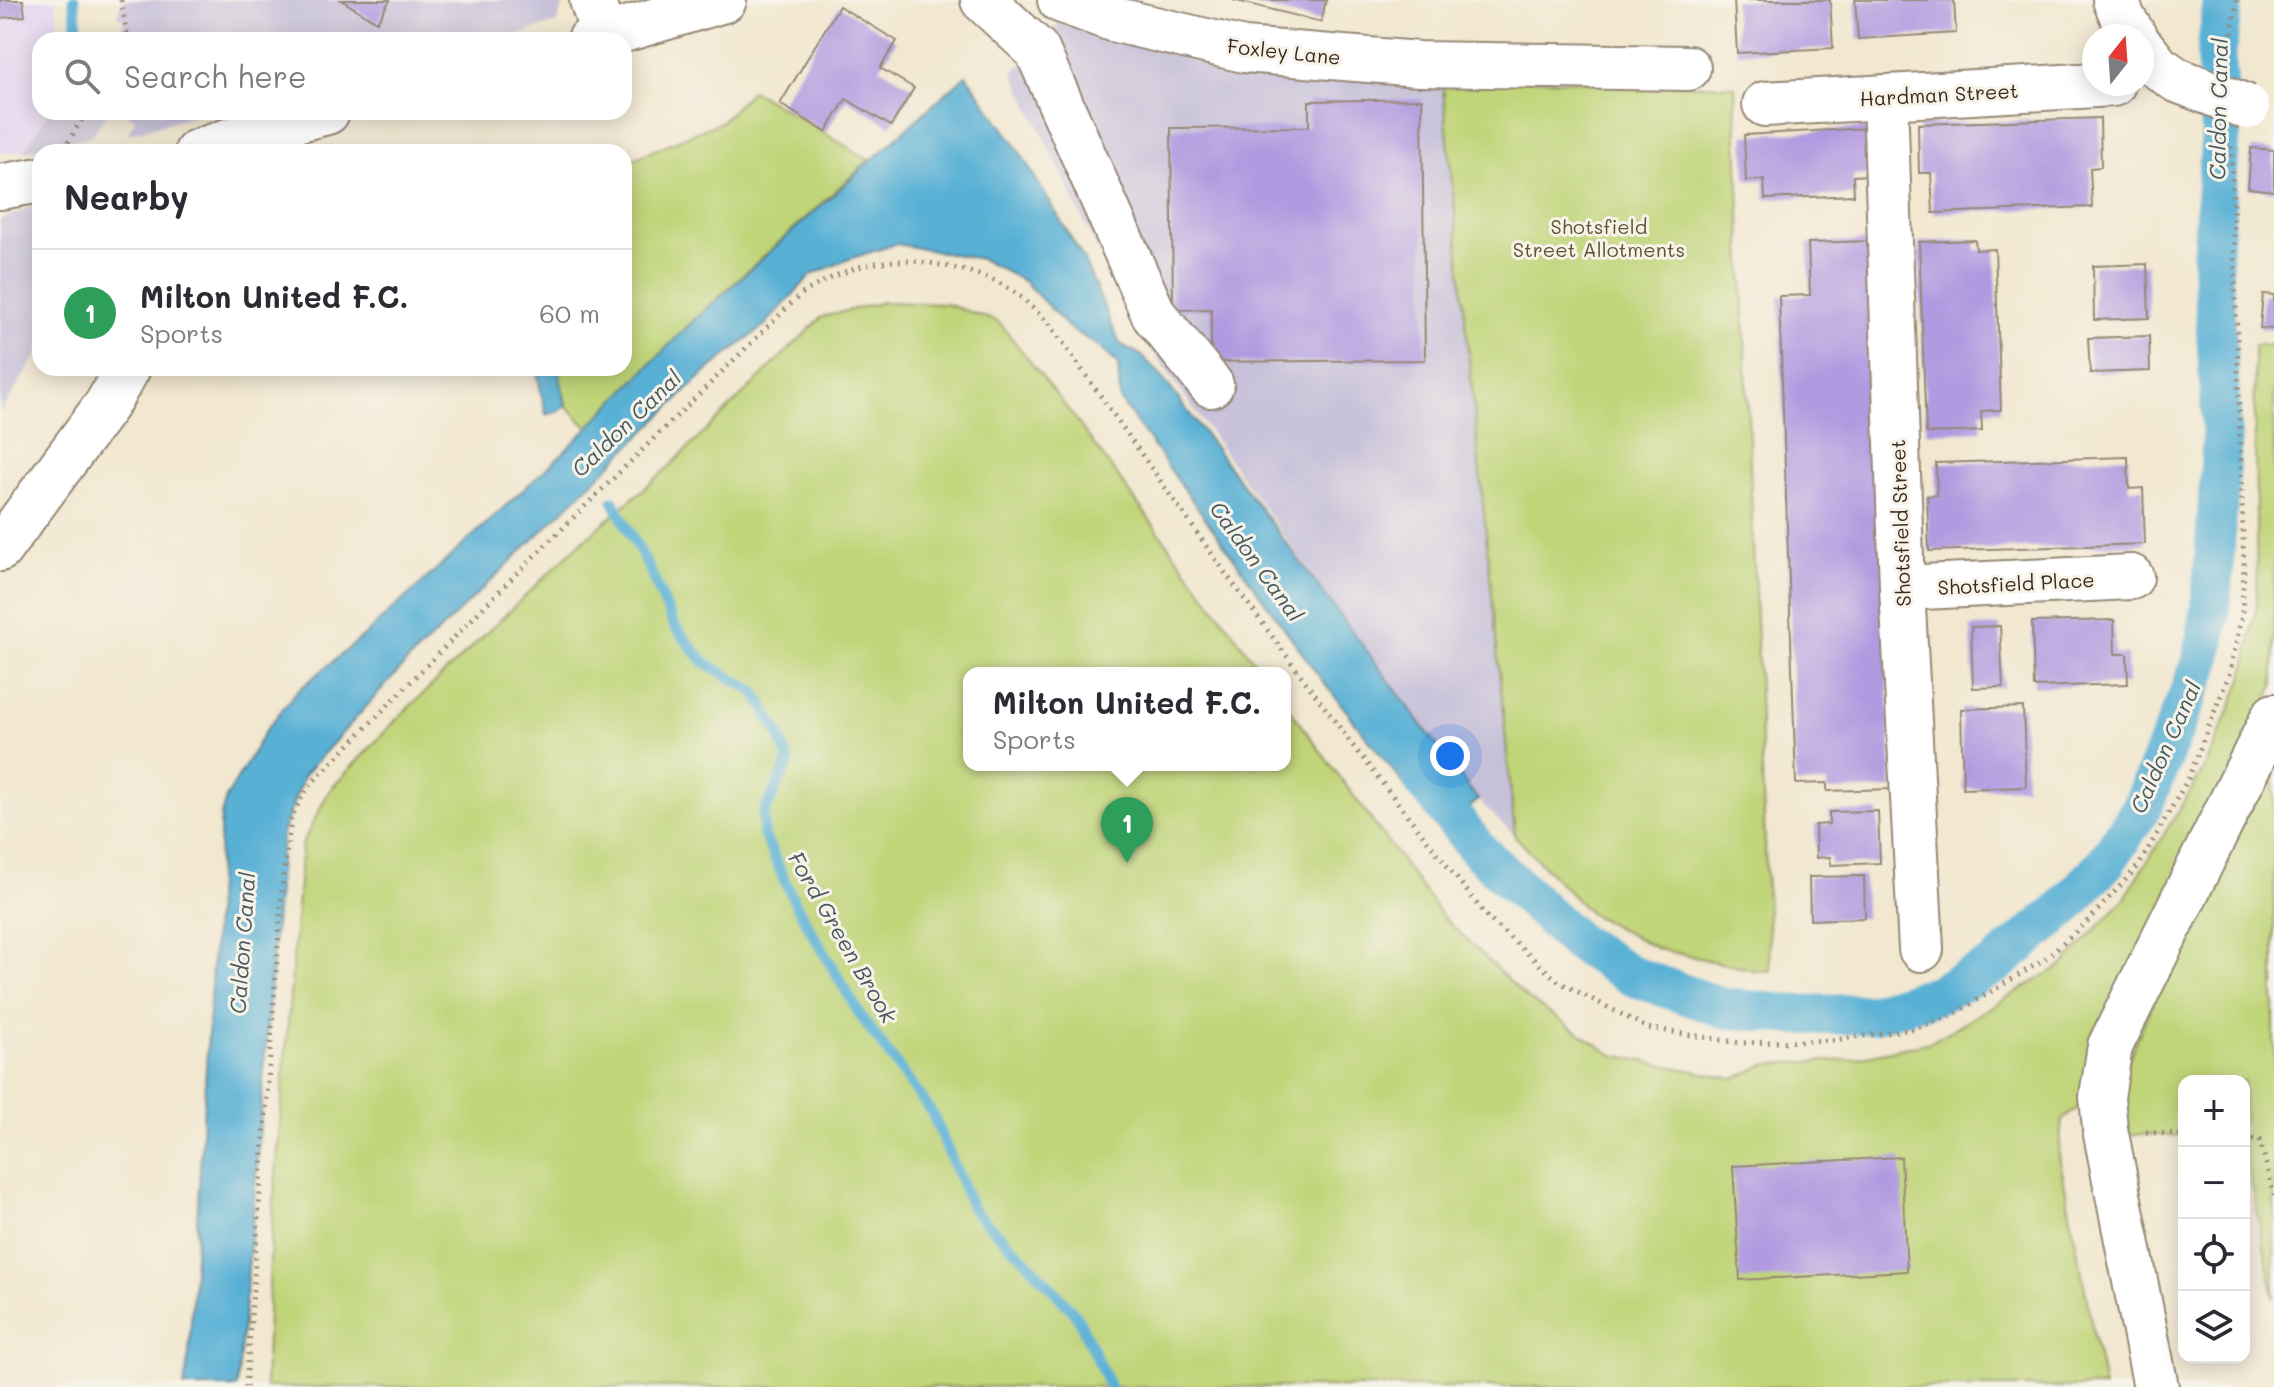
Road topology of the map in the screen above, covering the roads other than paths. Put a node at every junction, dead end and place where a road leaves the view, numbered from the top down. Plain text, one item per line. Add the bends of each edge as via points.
1 (724, 0) edge
2 (983, 0) edge
3 (1060, 0) edge
4 (2115, 0) edge
5 (2127, 24) edge
6 (596, 25) edge
7 (2154, 59) edge
8 (1688, 68) dead end
9 (2082, 86) edge
10 (1885, 97) junction
11 (1765, 104) dead end
12 (2251, 118) edge
13 (296, 120) edge
14 (220, 144) edge
15 (32, 181) edge
16 (0, 187) edge
17 (123, 376) edge
18 (1211, 385) dead end
19 (0, 549) edge
20 (2131, 577) dead end
21 (1902, 588) junction
22 (2274, 716) edge
23 (1921, 949) dead end
24 (2156, 1387) edge

1 - 6 street
2 - 18 street via 1037,50 1154,315
3 - 8 street, Foxley Lane via 1112,19 1244,50 1419,64
4 - 5 street
7 - 12 street, bridge
9 - 10 street, Hardman Street
10 - 11 street, Hardman Street
10 - 21 street, Shotsfield Street
13 - 14 street
15 - 16 street
17 - 19 street
20 - 21 street, Shotsfield Place
21 - 23 street, Shotsfield Street
22 - 24 street via 2110,1046 2102,1097 2108,1147

